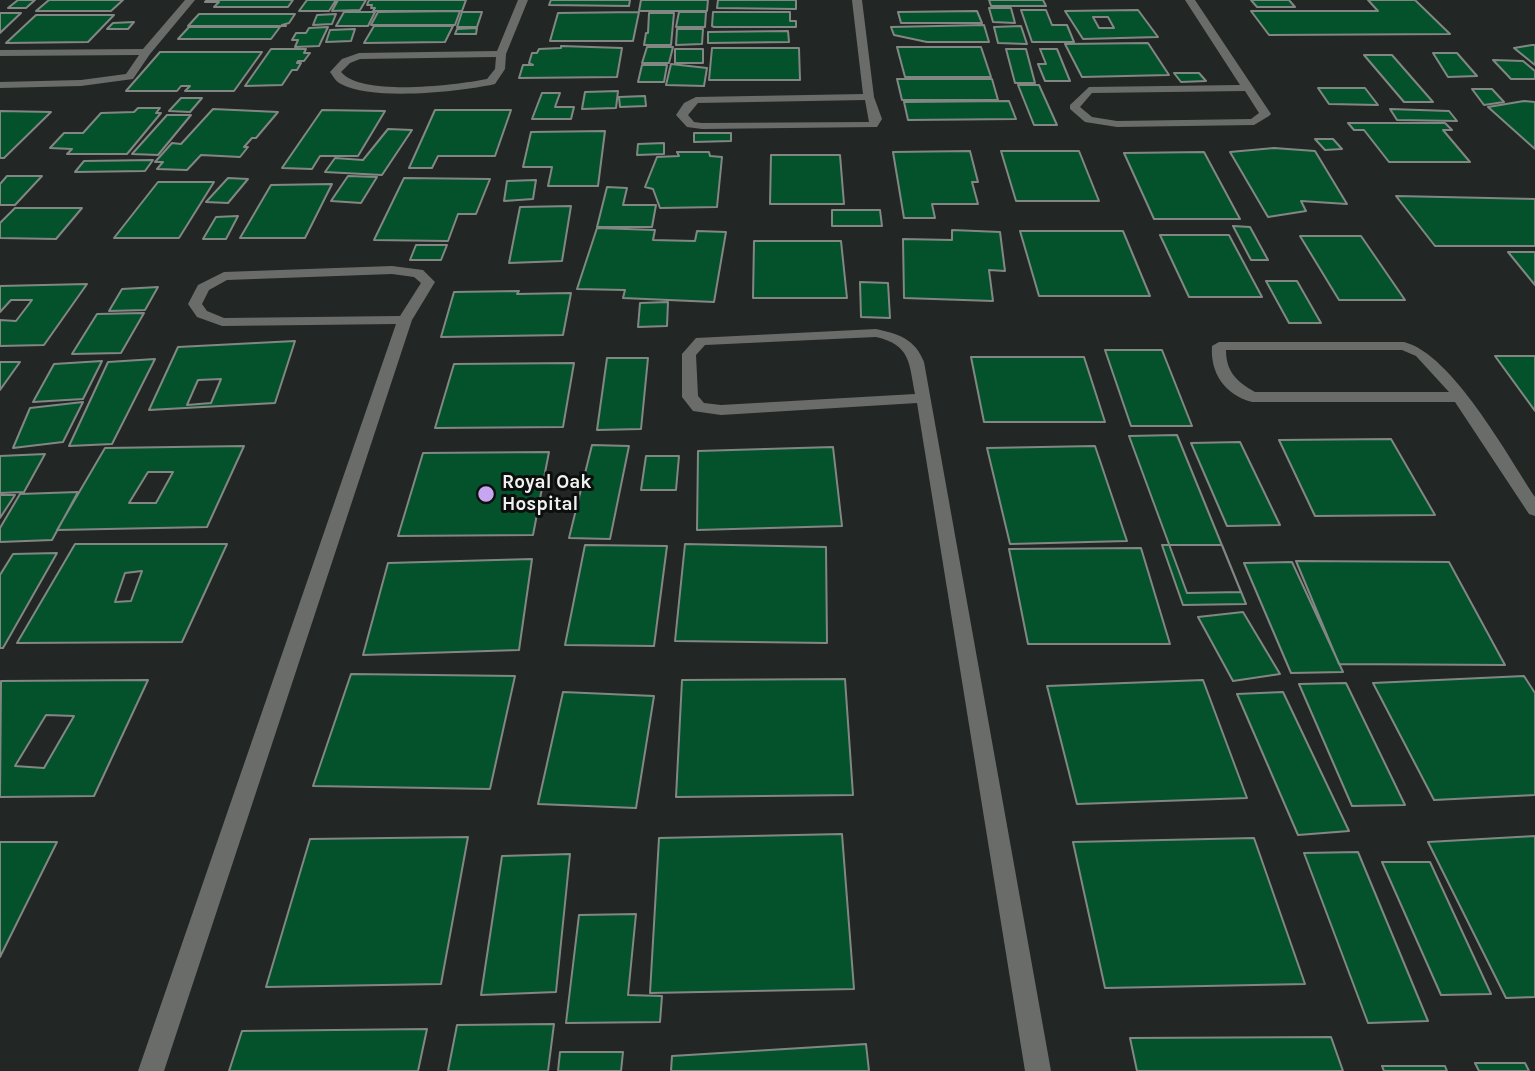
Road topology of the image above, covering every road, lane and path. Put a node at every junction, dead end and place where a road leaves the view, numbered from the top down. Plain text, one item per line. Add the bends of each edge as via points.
1 (190, 0) edge
2 (523, 0) edge
3 (857, 0) edge
4 (1189, 0) edge
5 (146, 52) junction
6 (0, 53) edge
7 (501, 54) junction
8 (0, 85) edge
9 (1247, 88) junction
10 (869, 97) junction
11 (405, 320) junction
12 (1457, 397) junction
13 (924, 398) junction
14 (1535, 510) edge
15 (151, 1071) edge
16 (1038, 1071) edge

1 - 5 street
2 - 7 street
3 - 10 street
4 - 9 street
5 - 6 street
5 - 8 street via 129,76 81,83
7 - 7 street via 500,69 491,82 474,86 384,89 346,83 335,72 359,55
9 - 9 street via 1265,114 1254,122 1117,124 1089,120 1074,107 1088,90
10 - 10 street via 876,119 873,125 858,127 702,126 691,124 682,114 696,100
11 - 11 street via 428,282 418,274 392,270 224,276 203,288 195,304 202,314 222,322
11 - 15 street
12 - 12 street via 1447,378 1421,353 1404,346 1219,346 1217,360 1229,384 1252,397
12 - 14 street
13 - 13 street via 911,347 897,337 876,333 701,341 689,354 690,397 699,407 721,410
13 - 16 street

